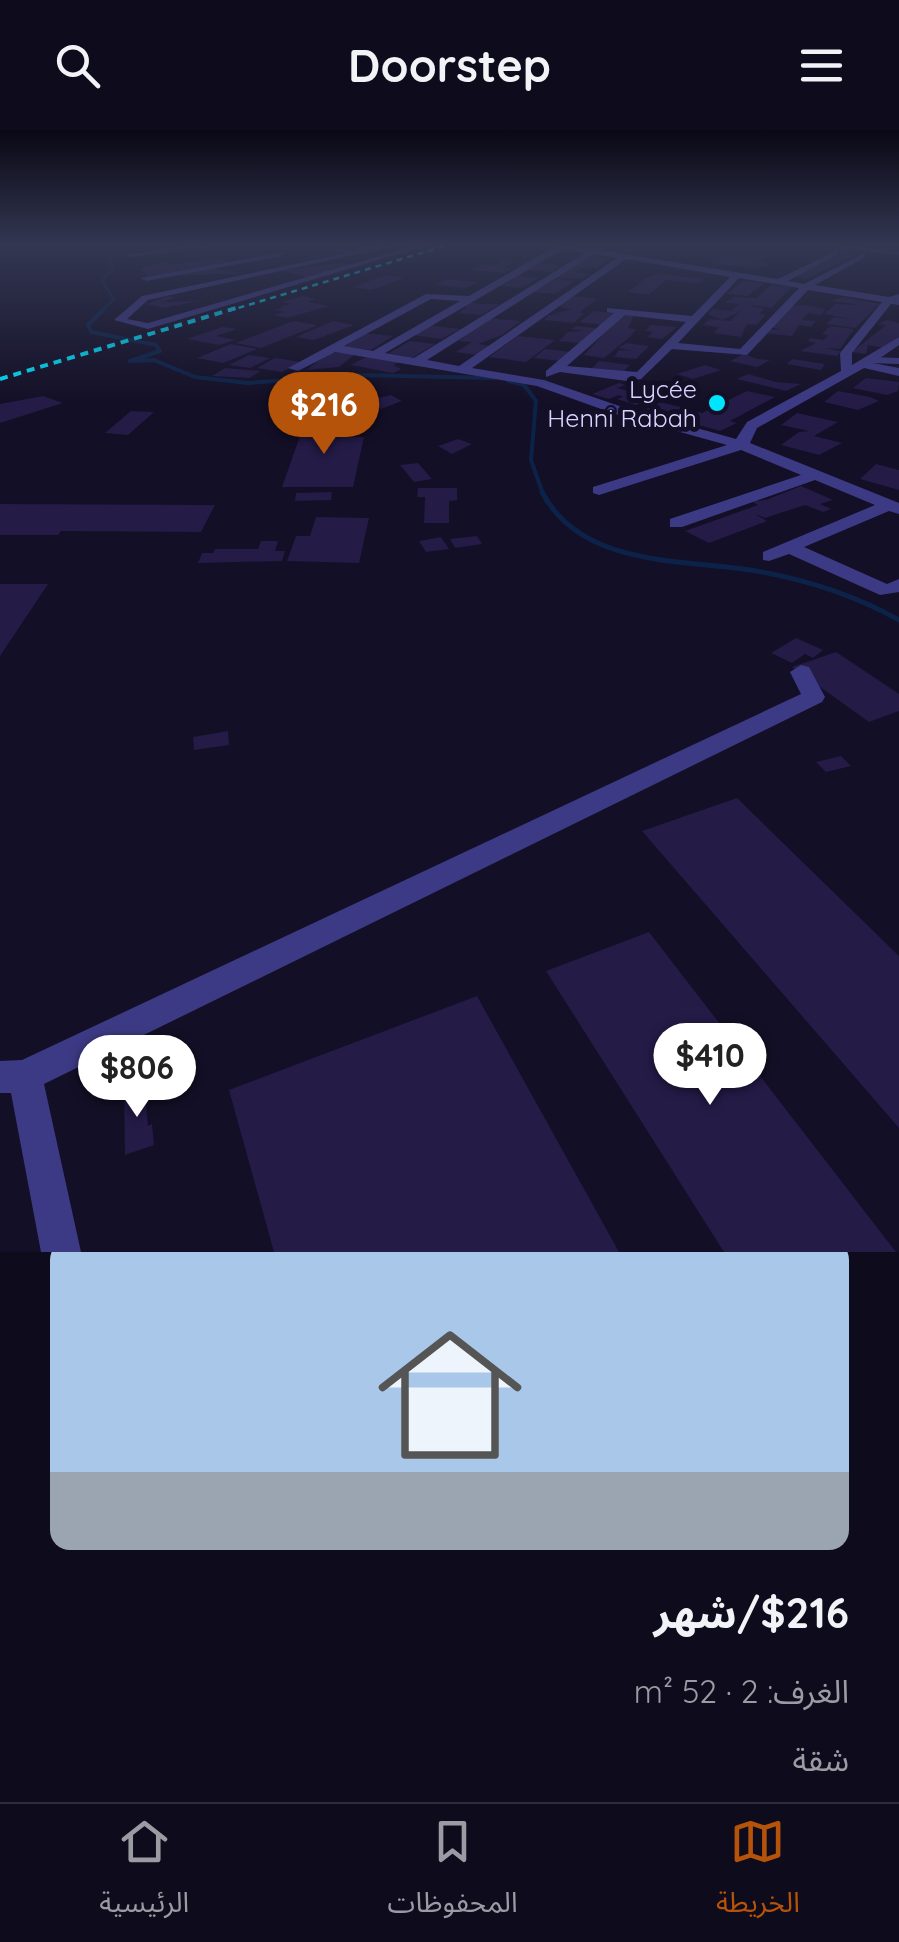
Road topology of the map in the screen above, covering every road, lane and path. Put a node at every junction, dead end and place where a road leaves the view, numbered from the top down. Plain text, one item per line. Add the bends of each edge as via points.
1 (144, 298) edge
2 (242, 298) edge
3 (426, 298) edge
4 (460, 298) edge
5 (517, 298) edge
6 (564, 298) edge
7 (716, 298) edge
8 (794, 298) edge
9 (468, 299) joint
10 (896, 300) edge
11 (603, 309) dead end
12 (623, 311) junction
13 (697, 320) junction
14 (899, 340) edge
15 (672, 346) junction
16 (333, 348) junction
17 (376, 354) junction
18 (899, 361) edge
19 (416, 362) junction
20 (866, 362) junction
21 (294, 368) dead end
22 (558, 368) junction
23 (461, 370) junction
24 (846, 370) junction
25 (899, 372) edge
26 (540, 383) junction
27 (742, 445) junction
28 (816, 475) junction
29 (599, 490) dead end
30 (894, 507) edge
31 (676, 523) dead end
32 (899, 585) edge
33 (801, 672) dead end
34 (13, 1076) edge
35 (61, 1252) edge

1 - 2 street via 119,320 148,326
3 - 16 street
4 - 9 street
5 - 19 street
6 - 23 street
7 - 13 street
8 - 15 street via 743,353
9 - 17 street
10 - 24 street via 846,354
11 - 12 street
12 - 13 street
12 - 22 street
13 - 15 street
14 - 20 street
15 - 22 street via 635,377
16 - 17 street
16 - 21 street
17 - 19 street
18 - 20 lane
19 - 23 street
20 - 24 street
20 - 25 street
22 - 26 street
23 - 26 street
24 - 27 street via 752,424
26 - 27 street
27 - 28 street
27 - 29 street
28 - 30 street
28 - 31 street
30 - 32 street via 778,551 886,591
33 - 34 street via 814,697
34 - 35 street

